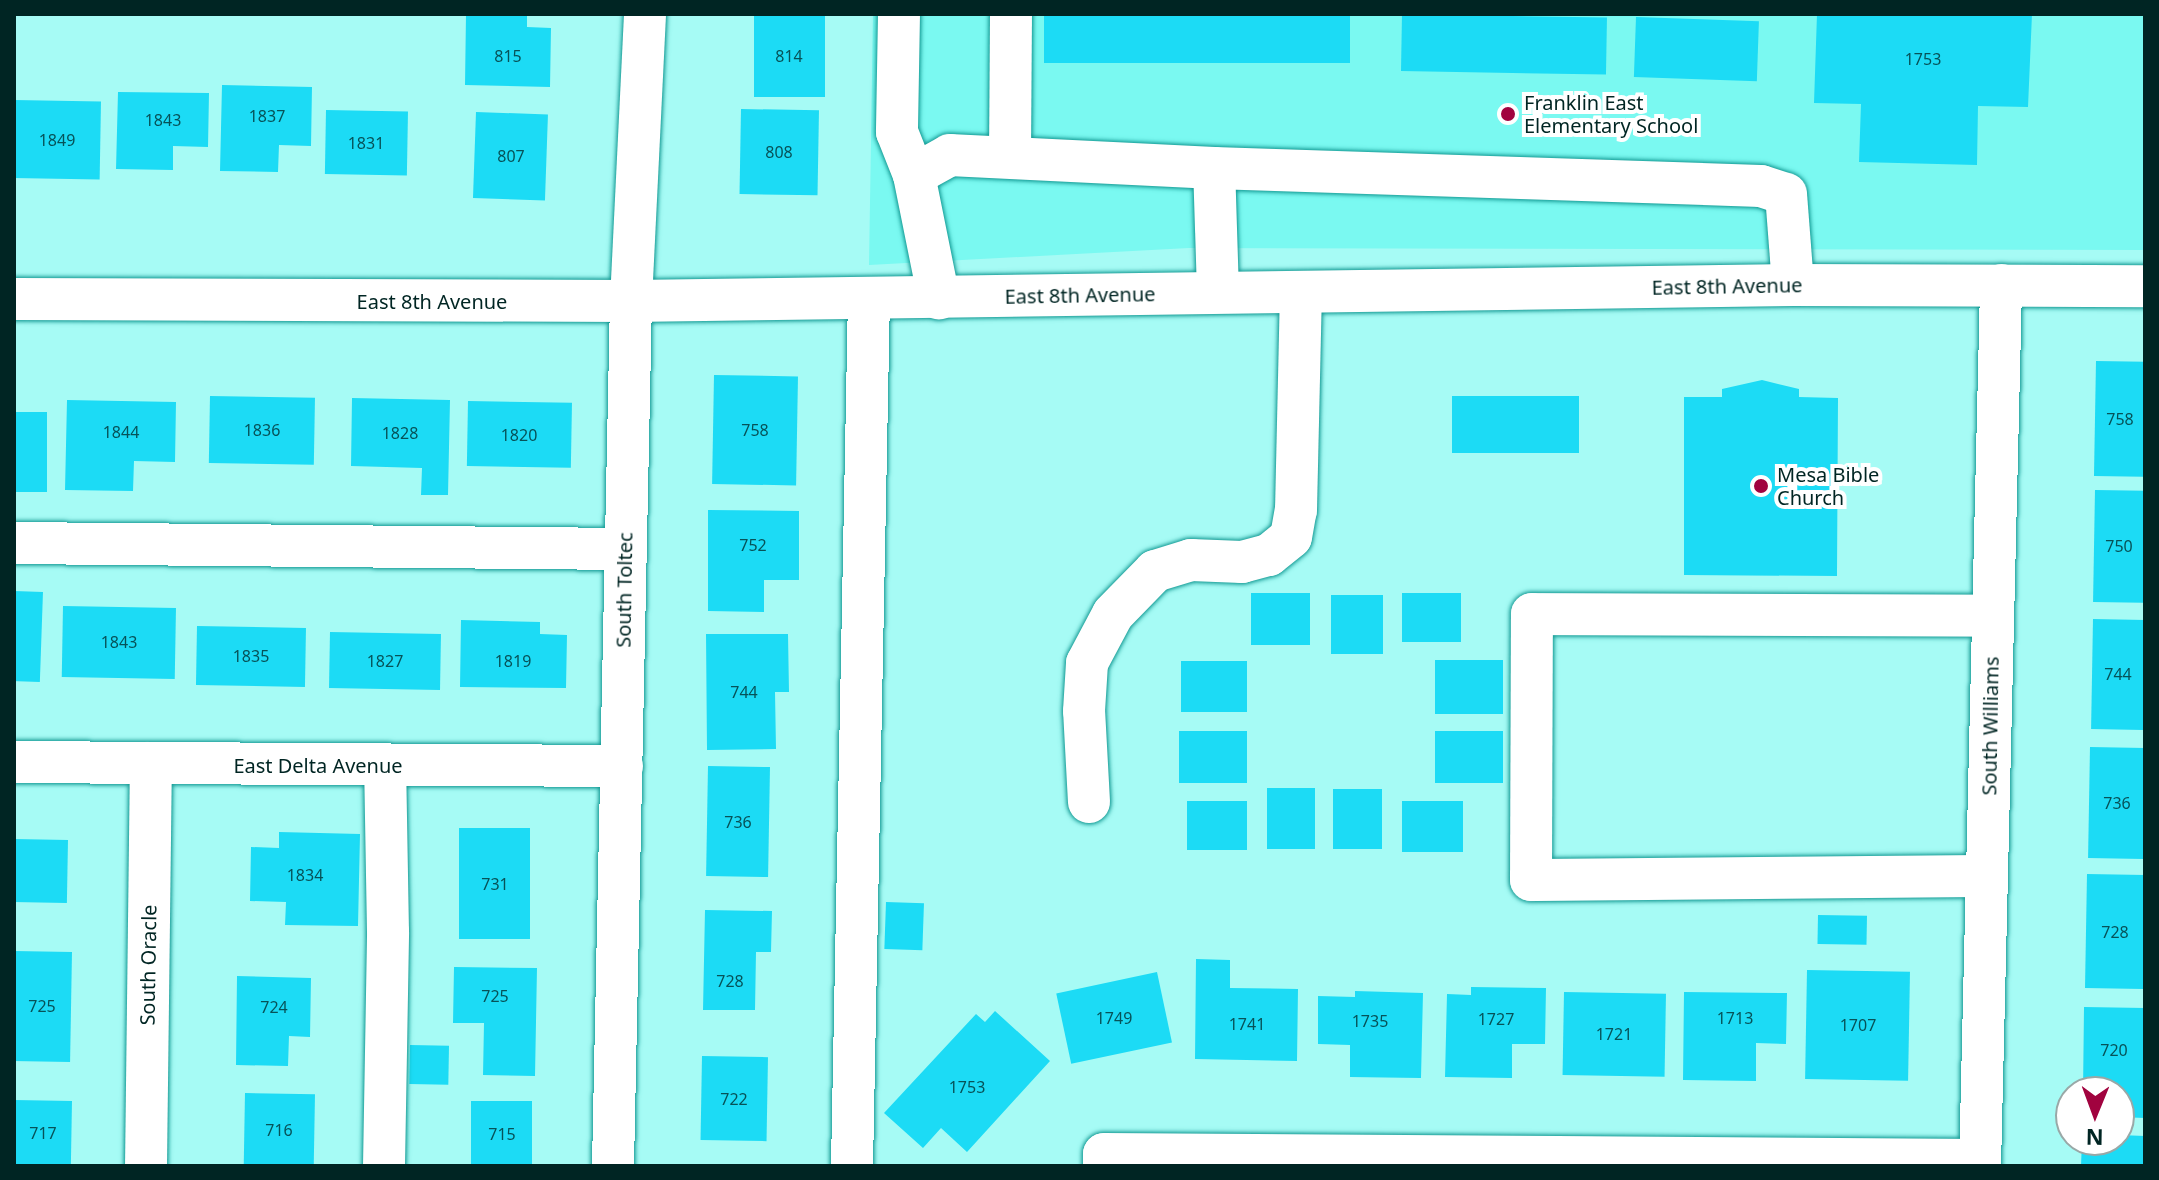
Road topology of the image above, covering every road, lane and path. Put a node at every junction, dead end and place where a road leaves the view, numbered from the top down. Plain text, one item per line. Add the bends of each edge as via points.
1 (645, 14) edge
2 (899, 14) edge
3 (1011, 14) edge
4 (1010, 157) junction
5 (1214, 168) junction
6 (914, 175) junction
7 (1793, 285) junction
8 (2001, 285) junction
9 (2145, 286) edge
10 (1218, 292) junction
11 (1301, 293) junction
12 (14, 299) edge
13 (939, 299) junction
14 (869, 300) junction
15 (631, 301) junction
16 (14, 543) edge
17 (624, 549) junction
18 (1992, 616) junction
19 (14, 762) edge
20 (151, 763) junction
21 (385, 765) junction
22 (622, 766) junction
23 (1089, 802) dead end
24 (1986, 876) junction
25 (1104, 1160) edge
26 (1980, 1163) edge
27 (146, 1166) edge
28 (384, 1166) edge
29 (613, 1166) edge
30 (852, 1166) edge

1 - 15 street, South Toltec
2 - 6 street via 897,132
3 - 4 street
4 - 5 street
4 - 6 street via 950,155
5 - 7 street via 1761,186 1786,194
5 - 10 street
6 - 13 street
7 - 8 street, East 8th Avenue
7 - 11 street, East 8th Avenue
8 - 9 street, East 8th Avenue
8 - 18 street, South Williams
10 - 11 street, East 8th Avenue
10 - 13 street, East 8th Avenue
11 - 23 street via 1291,537 1269,555 1242,562 1191,560 1155,571 1113,614 1087,663
12 - 15 street, East 8th Avenue
13 - 14 street, East 8th Avenue
14 - 15 street, East 8th Avenue
14 - 30 street
15 - 17 street, South Toltec
16 - 17 street
17 - 22 street, South Toltec
18 - 24 street, South Williams
18 - 24 street via 1532,614 1531,880
19 - 20 street, East Delta Avenue
20 - 21 street, East Delta Avenue
20 - 27 street, South Oracle
21 - 22 street, East Delta Avenue
21 - 28 street
22 - 29 street, South Toltec
24 - 26 street, South Williams
25 - 26 street

